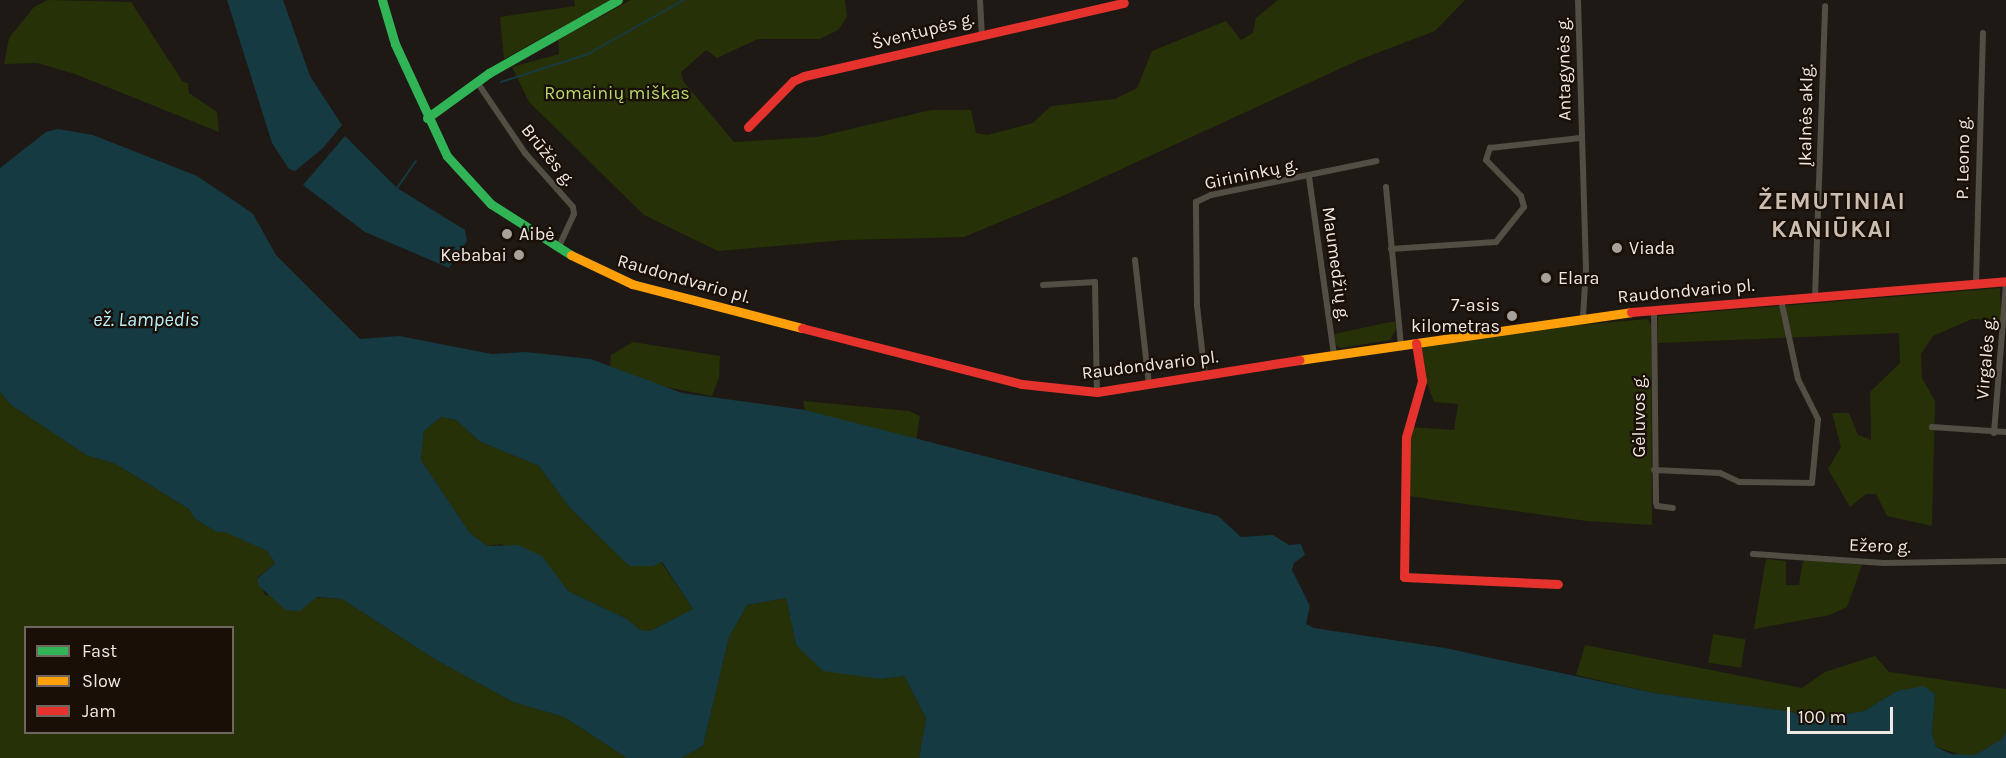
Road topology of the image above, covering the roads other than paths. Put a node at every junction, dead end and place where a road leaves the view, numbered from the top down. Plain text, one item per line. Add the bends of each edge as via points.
1 (382, 0) edge
2 (618, 0) edge
3 (980, 0) edge
4 (1578, 0) edge
5 (1124, 3) dead end
6 (1825, 6) dead end
7 (982, 33) junction
8 (1983, 33) dead end
9 (477, 82) junction
10 (427, 118) junction
11 (748, 127) dead end
12 (1580, 138) junction
13 (1377, 161) dead end
14 (1309, 177) junction
15 (1386, 187) dead end
16 (558, 249) junction
17 (1391, 249) junction
18 (1135, 260) dead end
19 (1976, 283) junction
20 (2006, 283) edge
21 (1043, 285) dead end
22 (1815, 297) junction
23 (1781, 300) junction
24 (1654, 310) junction
25 (1583, 316) junction
26 (1416, 342) junction
27 (1401, 345) junction
28 (1334, 355) junction
29 (1205, 376) junction
30 (1149, 384) junction
31 (1097, 392) junction
32 (1932, 427) dead end
33 (2006, 432) edge
34 (1994, 433) junction
35 (1654, 470) junction
36 (1673, 508) dead end
37 (1753, 555) dead end
38 (2006, 561) edge
39 (1558, 584) dead end

1 - 10 main road, Raudondvario pl. via 387,24
2 - 9 main road
3 - 7 street
4 - 12 street, Antagynės g.
5 - 7 main road, Šventupės g.
6 - 22 street, Įkalnės aklg.
7 - 11 main road, Šventupės g. via 804,76 793,81
8 - 19 street, P. Leono g.
9 - 10 main road
9 - 16 street, Brūžės g. via 525,153 573,207 570,226
10 - 16 main road, Raudondvario pl. via 447,156 476,190 501,212
12 - 17 street, Antagynės g. via 1490,148 1486,160 1521,196 1524,207 1496,242
12 - 25 street, Antagynės g. via 1586,270
13 - 14 street, Girininkų g.
14 - 28 street, Maumedžių g.
14 - 29 street, Girininkų g. via 1211,195 1196,202 1197,306
15 - 17 street
16 - 31 main road, Raudondvario pl. via 612,276 674,296 1022,384
17 - 27 street
18 - 30 street
19 - 20 main road, Raudondvario pl.
19 - 22 main road, Raudondvario pl.
20 - 34 street, Virgalės g.
21 - 31 street via 1095,282
22 - 23 main road, Raudondvario pl.
23 - 24 main road, Raudondvario pl.
23 - 35 street via 1798,379 1818,419 1812,483 1739,482 1720,473
24 - 25 main road, Raudondvario pl.
24 - 35 street, Gėluvos g.
25 - 26 main road, Raudondvario pl.
26 - 27 main road, Raudondvario pl.
26 - 39 main road via 1422,381 1406,436 1404,577
27 - 28 main road, Raudondvario pl.
28 - 29 main road, Raudondvario pl.
29 - 30 main road, Raudondvario pl.
30 - 31 main road, Raudondvario pl.
32 - 34 street
33 - 34 street
35 - 36 street, Gėluvos g. via 1657,506
37 - 38 street, Ežero g. via 1884,563

